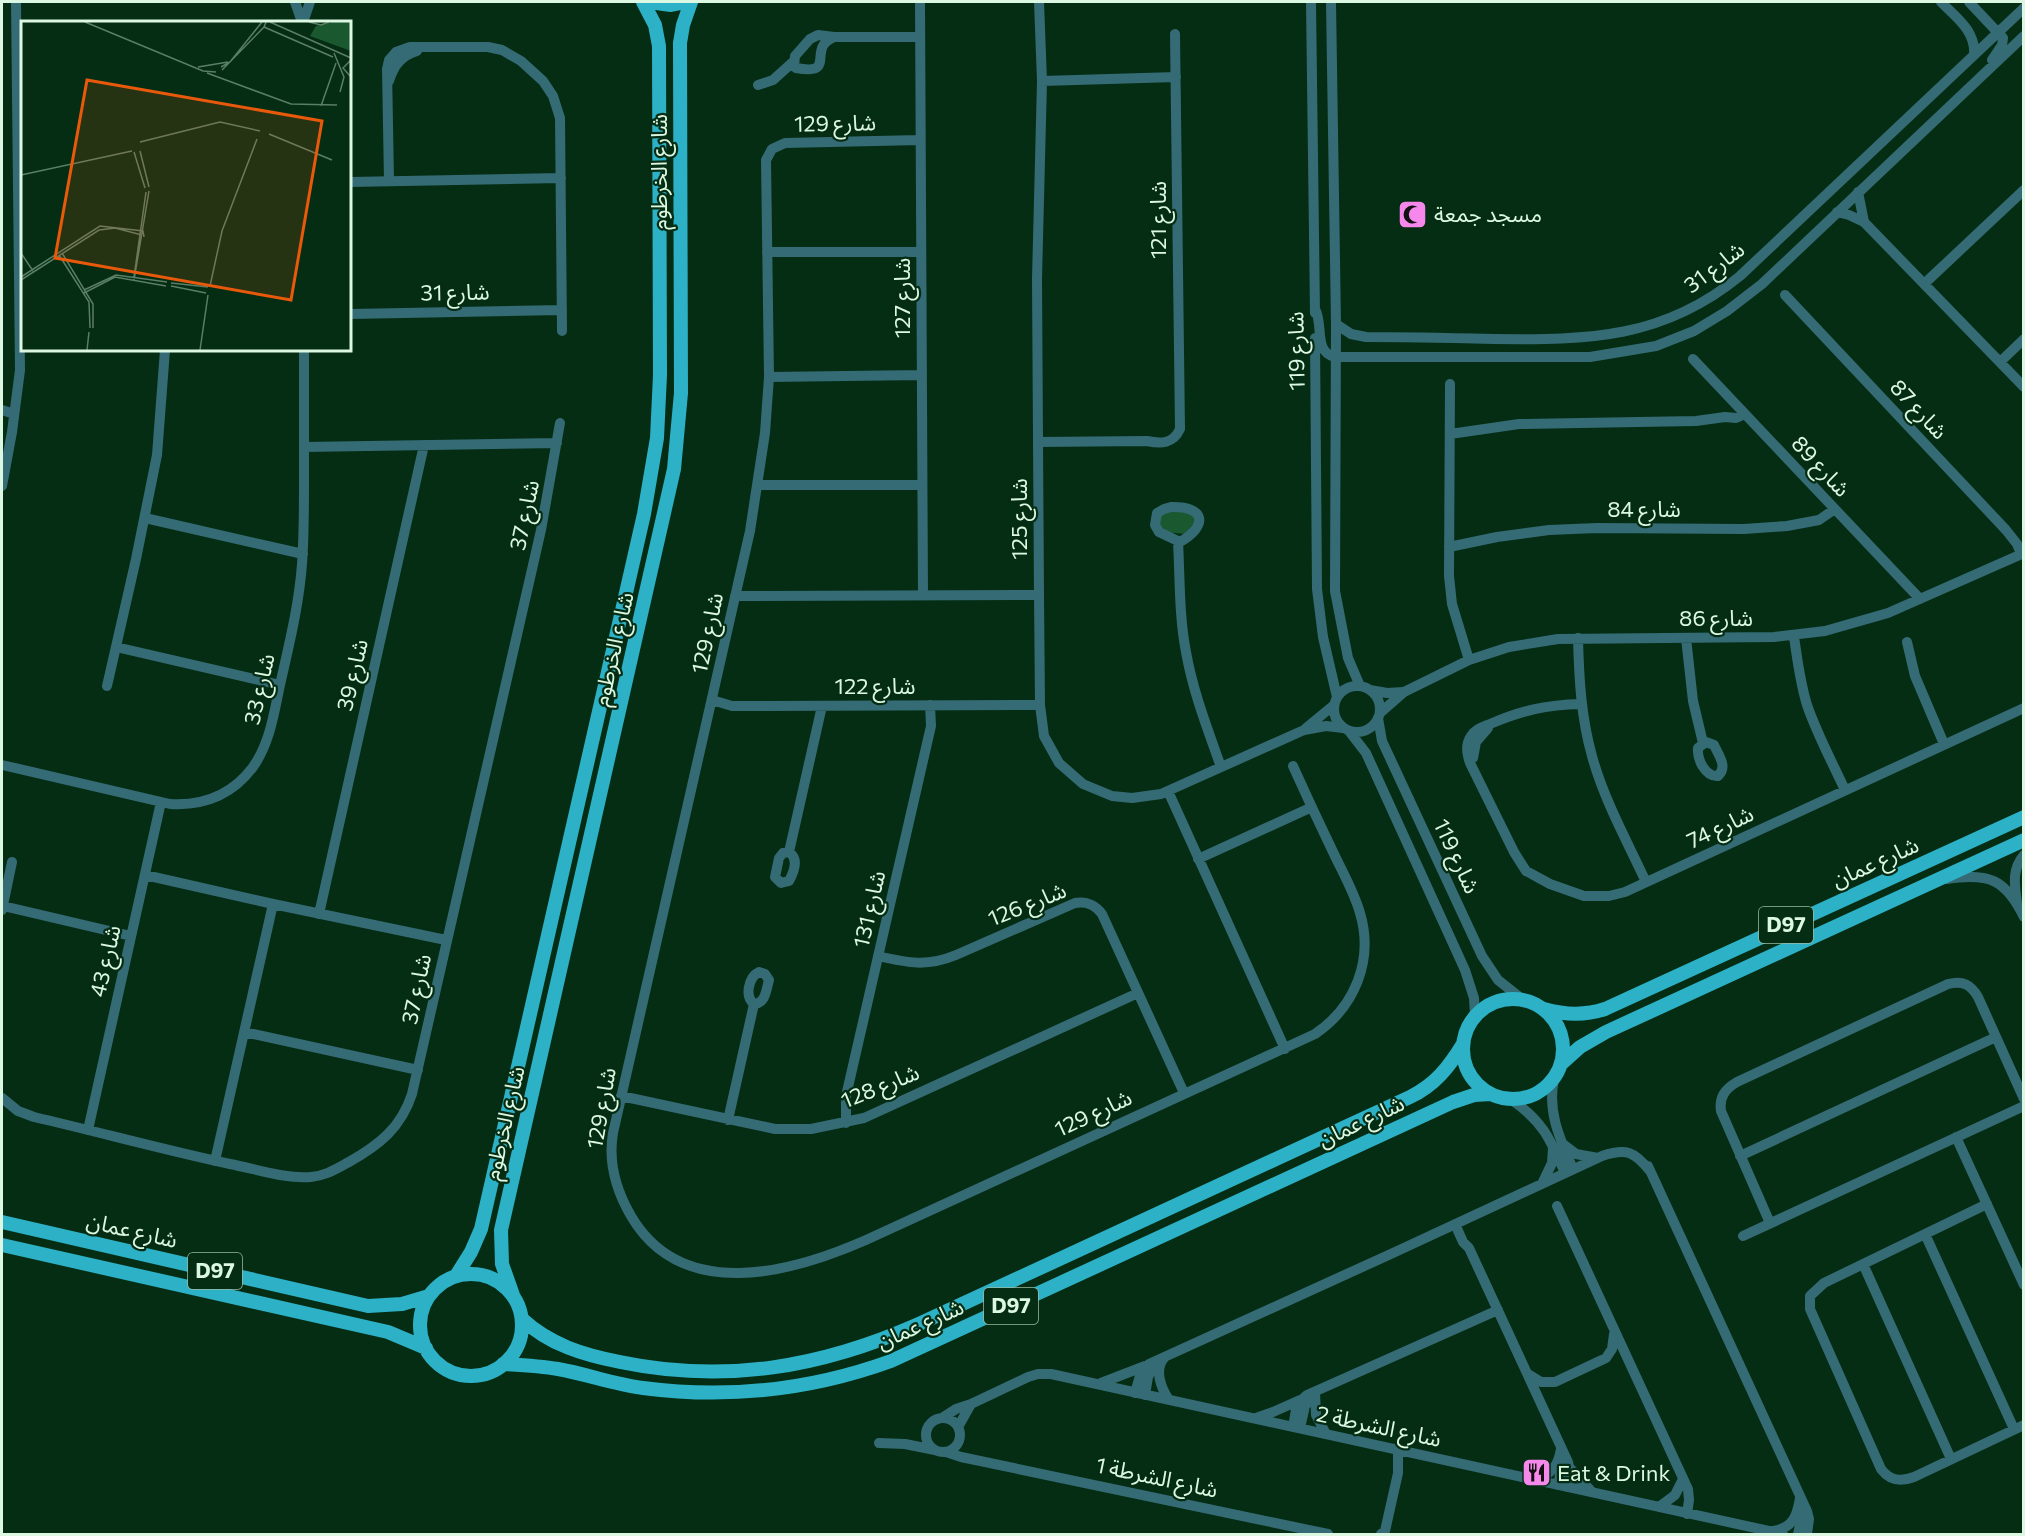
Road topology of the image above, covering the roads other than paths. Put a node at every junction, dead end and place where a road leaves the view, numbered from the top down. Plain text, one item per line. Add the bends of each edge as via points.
1 (16, 2) edge
2 (295, 2) edge
3 (310, 2) edge
4 (643, 2) edge
5 (649, 2) edge
6 (686, 2) edge
7 (691, 2) edge
8 (920, 2) edge
9 (1040, 2) edge
10 (1311, 2) edge
11 (1331, 2) edge
12 (1941, 2) edge
13 (1969, 2) edge
14 (2024, 8) edge
15 (303, 21) edge
16 (303, 21) edge
17 (1998, 32) junction
18 (1175, 34) dead end
19 (2024, 36) edge
20 (834, 37) junction
21 (920, 37) junction
22 (1974, 55) junction
23 (793, 62) junction
24 (1981, 76) junction
25 (1176, 77) junction
26 (1042, 81) junction
27 (758, 85) dead end
28 (1312, 100) junction
29 (1332, 136) junction
30 (920, 140) junction
31 (561, 178) junction
32 (389, 181) junction
33 (351, 182) edge
34 (2024, 190) edge
35 (1858, 192) junction
36 (1837, 212) junction
37 (1864, 222) junction
38 (767, 252) junction
39 (921, 252) junction
40 (1924, 284) junction
41 (1785, 295) dead end
42 (1315, 309) junction
43 (562, 310) junction
44 (351, 314) edge
45 (1336, 324) junction
46 (562, 331) dead end
47 (1567, 339) junction
48 (2024, 339) edge
49 (165, 351) edge
50 (304, 351) edge
51 (1335, 357) junction
52 (1507, 358) junction
53 (1693, 359) dead end
54 (2000, 362) junction
55 (922, 375) junction
56 (769, 377) junction
57 (1450, 384) dead end
58 (2024, 387) edge
59 (1733, 401) junction
60 (2, 410) edge
61 (15, 414) junction
62 (1745, 414) junction
63 (1725, 417) junction
64 (560, 423) dead end
65 (1450, 434) junction
66 (1038, 442) junction
67 (558, 443) junction
68 (424, 445) junction
69 (304, 447) junction
70 (758, 485) junction
71 (922, 485) junction
72 (2, 486) edge
73 (1835, 509) junction
74 (145, 518) junction
75 (1178, 542) dead end
76 (1449, 547) junction
77 (303, 554) junction
78 (2022, 554) edge
79 (922, 595) junction
80 (1039, 595) junction
81 (735, 596) junction
82 (1920, 599) junction
83 (1794, 636) junction
84 (1578, 638) junction
85 (1686, 638) junction
86 (1907, 642) dead end
87 (116, 646) junction
88 (1469, 660) junction
89 (280, 685) junction
90 (107, 686) dead end
91 (1365, 688) junction
92 (1404, 692) junction
93 (712, 700) junction
94 (1335, 701) junction
95 (1581, 704) junction
96 (930, 705) junction
97 (1040, 705) junction
98 (822, 706) junction
99 (2024, 708) edge
100 (1379, 715) junction
101 (1346, 729) junction
102 (1304, 730) junction
103 (1703, 743) dead end
104 (1944, 744) junction
105 (2, 765) edge
106 (1293, 766) dead end
107 (1221, 767) junction
108 (1845, 790) junction
109 (1168, 791) junction
110 (161, 802) junction
111 (1312, 807) junction
112 (2024, 817) edge
113 (2024, 840) edge
114 (789, 852) dead end
115 (2024, 855) edge
116 (1198, 859) junction
117 (12, 862) dead end
118 (145, 875) junction
119 (1935, 881) junction
120 (1646, 882) junction
121 (273, 904) junction
122 (2018, 904) junction
123 (2, 908) edge
124 (320, 914) junction
125 (2024, 917) edge
126 (131, 936) junction
127 (446, 940) junction
128 (878, 956) junction
129 (1138, 993) junction
130 (1522, 999) junction
131 (754, 1004) dead end
132 (1544, 1009) junction
133 (1475, 1017) junction
134 (244, 1032) junction
135 (1996, 1037) junction
136 (1463, 1044) junction
137 (1285, 1049) junction
138 (1562, 1064) junction
139 (418, 1070) junction
140 (1554, 1079) junction
141 (1184, 1093) junction
142 (1491, 1094) junction
143 (621, 1096) junction
144 (2, 1098) edge
145 (1509, 1098) junction
146 (2024, 1099) edge
147 (2024, 1106) edge
148 (728, 1120) junction
149 (846, 1123) junction
150 (88, 1130) junction
151 (1956, 1137) junction
152 (1557, 1144) junction
153 (1740, 1156) junction
154 (1600, 1157) junction
155 (215, 1161) junction
156 (1569, 1171) junction
157 (1542, 1184) junction
158 (1987, 1204) junction
159 (1557, 1206) dead end
160 (2, 1222) edge
161 (1458, 1223) junction
162 (1770, 1223) junction
163 (1925, 1234) junction
164 (1743, 1236) dead end
165 (2, 1245) edge
166 (1863, 1264) junction
167 (456, 1276) junction
168 (2023, 1280) edge
169 (513, 1295) junction
170 (429, 1296) junction
171 (1498, 1310) junction
172 (522, 1319) junction
173 (1614, 1331) junction
174 (426, 1348) junction
175 (1160, 1359) junction
176 (503, 1364) junction
177 (1146, 1366) junction
178 (1528, 1374) junction
179 (1095, 1384) junction
180 (1315, 1392) junction
181 (1140, 1394) junction
182 (1300, 1400) junction
183 (1169, 1401) junction
184 (971, 1404) junction
185 (942, 1418) junction
186 (1252, 1418) junction
187 (2019, 1427) edge
188 (1296, 1428) junction
189 (959, 1432) junction
190 (926, 1434) junction
191 (1326, 1434) junction
192 (879, 1443) dead end
193 (905, 1444) junction
194 (940, 1451) junction
195 (1402, 1451) junction
196 (1563, 1452) junction
197 (1952, 1459) junction
198 (978, 1460) junction
199 (1569, 1467) junction
200 (1683, 1479) junction
201 (1535, 1480) junction
202 (1562, 1486) junction
203 (1688, 1490) junction
204 (1594, 1493) junction
205 (1802, 1502) junction
206 (1659, 1507) junction
207 (1683, 1513) junction
208 (1709, 1519) junction
209 (1809, 1519) junction
210 (1769, 1532) junction
211 (1385, 1533) edge
212 (1328, 1534) edge
213 (1784, 1534) edge
214 (1798, 1534) edge
215 (1807, 1534) edge
216 (1818, 1534) edge

1 - 61 street via 20,353
2 - 15 street
3 - 16 street
4 - 167 main road, شارع الخرطوم via 655,25 659,46 660,375 654,463 481,1229
5 - 6 main road
7 - 169 main road, شارع الخرطوم via 680,43 681,393 675,460 501,1230 502,1264
8 - 21 street, شارع 127
9 - 26 street, شارع 125
10 - 28 street, شارع 119
11 - 29 street, شارع 119
12 - 22 street via 1970,34
13 - 17 street
14 - 17 street, شارع 31
17 - 22 street, شارع 31
17 - 24 street via 2003,38 2002,45
18 - 25 street, شارع 121
19 - 24 street, شارع 31
20 - 21 street
20 - 23 street via 810,39
20 - 23 street via 826,40 816,69 796,68
21 - 30 street, شارع 127
22 - 47 street, شارع 31 via 1740,276 1716,294 1658,323 1615,334
23 - 27 street via 773,80
24 - 35 street, شارع 31
25 - 26 street
25 - 66 street, شارع 121 via 1179,405 1175,425 1165,436 1147,441
26 - 66 street, شارع 125
28 - 29 street via 1317,93 1325,96
28 - 42 street, شارع 119
29 - 45 street, شارع 119
30 - 38 street, شارع 129 via 785,143 772,148 766,165
30 - 39 street, شارع 127
31 - 32 street
31 - 32 street via 560,118 543,81 502,50 432,47 404,56 394,69 388,90
31 - 43 street
32 - 33 street
34 - 40 street
35 - 36 street, شارع 31
35 - 37 street
36 - 37 street
36 - 52 street, شارع 31 via 1745,298 1676,340 1590,357
37 - 40 street
38 - 39 street
38 - 56 street, شارع 129
39 - 55 street, شارع 127
40 - 54 street
41 - 78 street, شارع 87 via 2006,530
42 - 51 street via 1322,348 1328,356
42 - 94 street, شارع 119 via 1317,589
43 - 44 street, شارع 31
43 - 46 street
45 - 47 street, شارع 31 via 1351,334 1366,337
45 - 51 street, شارع 119
47 - 52 street via 1508,344
48 - 54 street
49 - 74 street via 157,455
50 - 69 street, شارع 33
51 - 52 street, شارع 31
51 - 91 street, شارع 119 via 1335,591 1348,658
53 - 59 street, شارع 89
54 - 58 street
55 - 56 street
55 - 71 street, شارع 127
56 - 70 street, شارع 129
57 - 65 street
59 - 62 street, شارع 89
59 - 63 street
60 - 61 street
61 - 72 street
62 - 63 street
62 - 73 street, شارع 89
63 - 65 street via 1696,421 1547,422
64 - 67 street, شارع 37
65 - 76 street
66 - 80 street, شارع 125
67 - 68 street
67 - 127 street, شارع 37
68 - 69 street
68 - 124 street, شارع 39
69 - 77 street, شارع 33
70 - 71 street
70 - 81 street, شارع 129
71 - 79 street, شارع 127
73 - 76 street, شارع 84 via 1819,520 1787,526 1565,529
73 - 82 street, شارع 89
74 - 77 street
74 - 87 street
75 - 107 street via 1186,654
76 - 88 street via 1452,604
77 - 89 street, شارع 33 via 297,607
78 - 82 street, شارع 86
79 - 80 street
79 - 81 street
80 - 97 street, شارع 125
81 - 93 street, شارع 129
82 - 83 street, شارع 86 via 1866,620
83 - 85 street, شارع 86
83 - 108 street via 1808,706
84 - 85 street, شارع 86
84 - 88 street, شارع 86 via 1524,644
84 - 95 street
85 - 103 street via 1693,701
86 - 104 street via 1915,676
87 - 89 street
87 - 90 street
88 - 92 street, شارع 86
89 - 110 street, شارع 33 via 264,748 240,782 223,795 204,801 184,805
91 - 92 street, شارع 86
91 - 94 street via 1347,688
91 - 100 street via 1379,702
92 - 100 street, شارع 86
93 - 98 street, شارع 122 via 732,706
93 - 143 street, شارع 129
94 - 101 street via 1335,718
94 - 102 street, شارع 125
95 - 120 street via 1598,773
95 - 120 street, شارع 74 via 1534,708 1492,723 1474,732 1468,742 1468,756 1516,856 1533,876 1592,897 1617,894
96 - 97 street, شارع 122
96 - 98 street, شارع 122
96 - 128 street, شارع 131 via 931,726
97 - 109 street, شارع 125 via 1048,745 1059,763 1083,784 1122,798 1143,798
98 - 114 street
99 - 104 street, شارع 74
100 - 101 street via 1363,731
100 - 130 street, شارع 119 via 1382,741 1482,956 1498,980
101 - 102 street, شارع 125 via 1326,726
101 - 133 street, شارع 119 via 1366,753 1465,970
102 - 107 street, شارع 125
104 - 108 street, شارع 74
105 - 110 street, شارع 33
106 - 111 street, شارع 129
107 - 109 street, شارع 125
108 - 120 street, شارع 74
109 - 116 street
110 - 118 street, شارع 43
111 - 116 street
111 - 137 street, شارع 129 via 1356,902 1364,953 1357,986 1339,1014 1315,1034
112 - 132 main road, شارع عمان / D97 via 1605,1009 1572,1014
113 - 119 main road, شارع عمان / D97
115 - 122 street via 2014,874
116 - 137 street
117 - 123 street
118 - 121 street
118 - 126 street, شارع 43
119 - 122 street via 1967,876 1987,878 2005,888
119 - 138 main road, شارع عمان / D97 via 1606,1032 1580,1047
121 - 124 street
121 - 134 street
122 - 125 street
123 - 126 street
124 - 127 street
126 - 150 street, شارع 43
127 - 139 street, شارع 37
128 - 129 street, شارع 126 via 910,964 946,959 1071,905 1085,903 1102,914
128 - 149 street, شارع 131 via 846,1096
129 - 141 street, شارع 126
129 - 149 street, شارع 128
130 - 132 main road
130 - 133 main road via 1501,1000
131 - 148 street
132 - 138 main road via 1559,1028
133 - 136 main road
134 - 139 street
134 - 155 street
135 - 146 street
135 - 153 street
135 - 153 street via 1972,988 1963,983 1948,984 1737,1082 1721,1100 1721,1111
136 - 142 main road via 1473,1078
136 - 172 main road, شارع عمان / D97 via 1440,1077 1410,1097 913,1327 844,1353 752,1371 670,1370 573,1351 542,1336
137 - 141 street, شارع 129
138 - 140 main road
139 - 155 street, شارع 37 via 409,1105 392,1132 330,1173 290,1176
140 - 145 main road via 1538,1092
140 - 152 street via 1552,1112
141 - 143 street, شارع 129 via 845,1250 792,1266 735,1274 698,1269 675,1259 648,1238 633,1219 616,1184 612,1162
142 - 145 main road
142 - 176 main road, شارع عمان / D97 via 1453,1102 891,1361 849,1376 782,1389 696,1392 640,1387 557,1369
143 - 148 street, شارع 128
144 - 150 street, شارع 37 via 26,1114
145 - 152 street
147 - 151 street
148 - 149 street, شارع 128 via 795,1130
150 - 155 street, شارع 37
151 - 158 street
151 - 162 street
152 - 154 street via 1576,1154
152 - 156 street
152 - 157 street
153 - 162 street
154 - 156 street
154 - 205 street via 1630,1152 1650,1171
156 - 157 street
157 - 161 street
158 - 163 street
158 - 168 street
159 - 173 street
160 - 170 main road, شارع عمان / D97 via 368,1306 402,1304
161 - 171 street
161 - 175 street
162 - 164 street
163 - 166 street
163 - 187 street
165 - 174 main road, شارع عمان / D97 via 388,1332
166 - 197 street
166 - 197 street via 1824,1283 1810,1296 1810,1304 1876,1455 1895,1474 1906,1475
167 - 169 main road via 482,1275 494,1279
167 - 170 main road
169 - 172 main road
170 - 174 main road via 420,1316
171 - 178 street
171 - 180 street
172 - 176 main road via 518,1344
173 - 178 street via 1612,1349 1603,1359 1551,1383
173 - 200 street
174 - 176 main road via 443,1367 460,1374 480,1375
175 - 177 street
175 - 181 street via 1149,1371
175 - 183 street via 1159,1373
177 - 179 street
177 - 181 street via 1138,1378
178 - 196 street
179 - 181 street, شارع الشرطة 2
179 - 184 street, شارع الشرطة 2 via 1038,1374
180 - 182 street
180 - 188 street
180 - 191 street via 1316,1414
181 - 183 street, شارع الشرطة 2
182 - 186 street
182 - 188 street via 1295,1410
183 - 186 street, شارع الشرطة 2
184 - 185 street, شارع الشرطة 2
184 - 189 street
185 - 189 street via 951,1420
185 - 190 street via 933,1421
186 - 188 street, شارع الشرطة 2
187 - 197 street
188 - 191 street, شارع الشرطة 2
189 - 194 street via 957,1445
189 - 198 street
190 - 193 street
190 - 194 street via 928,1443
191 - 195 street, شارع الشرطة 2
192 - 193 street, شارع الشرطة 1
193 - 194 street, شارع الشرطة 1
194 - 198 street, شارع الشرطة 1
195 - 201 street, شارع الشرطة 2
195 - 211 street
196 - 199 street
196 - 201 street via 1554,1468
196 - 202 street
198 - 212 street, شارع الشرطة 1
199 - 202 street
199 - 204 street
200 - 203 street
200 - 206 street via 1675,1494
200 - 207 street
201 - 202 street, شارع الشرطة 2
202 - 204 street, شارع الشرطة 2
203 - 207 street via 1689,1500
203 - 208 street
204 - 206 street, شارع الشرطة 2
205 - 209 street
205 - 210 street via 1792,1522
205 - 214 street
206 - 207 street, شارع الشرطة 2
207 - 208 street, شارع الشرطة 2
208 - 210 street, شارع الشرطة 2
209 - 215 street
209 - 216 street
210 - 213 street, شارع الشرطة 2

